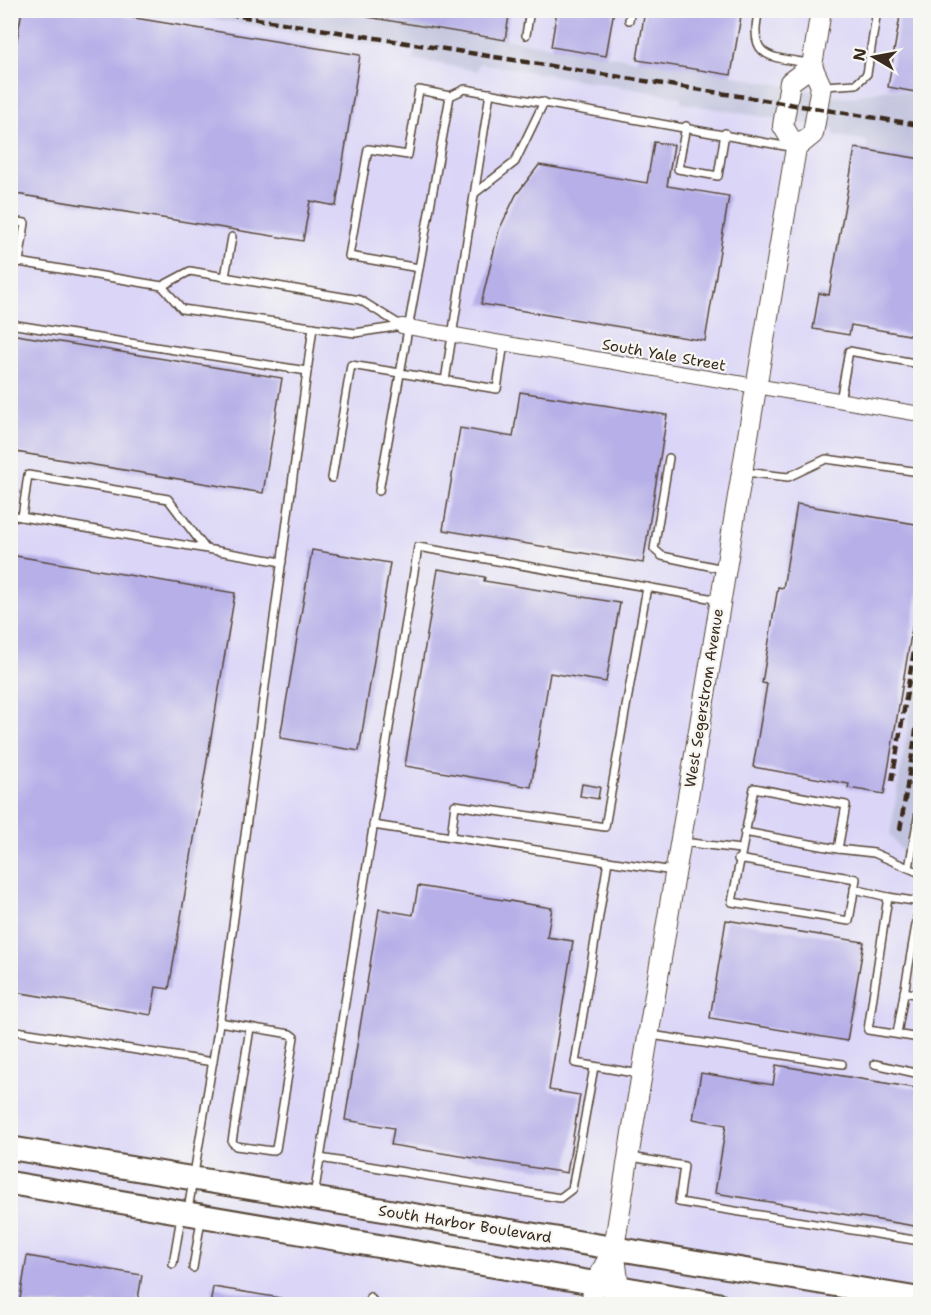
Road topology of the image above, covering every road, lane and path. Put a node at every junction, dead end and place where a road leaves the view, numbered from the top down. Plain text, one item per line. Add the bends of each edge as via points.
1 (530, 10) edge
2 (631, 10) edge
3 (759, 10) edge
4 (821, 10) edge
5 (877, 10) edge
6 (629, 20) dead end
7 (526, 35) dead end
8 (812, 65) junction
9 (821, 86) junction
10 (490, 93) junction
11 (450, 96) junction
12 (544, 102) junction
13 (686, 126) junction
14 (725, 134) junction
15 (796, 148) junction
16 (474, 193) junction
17 (10, 221) edge
18 (232, 237) dead end
19 (419, 268) junction
20 (225, 277) junction
21 (162, 286) junction
22 (10, 324) edge
23 (405, 326) junction
24 (313, 327) junction
25 (453, 334) junction
26 (504, 343) junction
27 (921, 364) edge
28 (308, 371) junction
29 (400, 373) junction
30 (445, 381) junction
31 (756, 388) junction
32 (840, 401) junction
33 (921, 414) edge
34 (669, 458) dead end
35 (742, 471) junction
36 (921, 472) edge
37 (332, 478) dead end
38 (379, 491) dead end
39 (10, 515) edge
40 (22, 517) junction
41 (205, 548) junction
42 (282, 562) junction
43 (726, 569) junction
44 (647, 587) junction
45 (721, 600) junction
46 (921, 806) edge
47 (373, 825) junction
48 (918, 831) edge
49 (744, 832) junction
50 (451, 837) junction
51 (681, 842) junction
52 (740, 849) junction
53 (838, 849) junction
54 (738, 859) junction
55 (608, 861) junction
56 (909, 868) junction
57 (676, 872) junction
58 (921, 873) edge
59 (854, 889) junction
60 (888, 897) junction
61 (904, 992) junction
62 (921, 995) edge
63 (219, 1022) junction
64 (250, 1028) junction
65 (10, 1030) edge
66 (897, 1034) junction
67 (649, 1035) junction
68 (921, 1038) edge
69 (213, 1062) junction
70 (842, 1064) dead end
71 (875, 1064) dead end
72 (594, 1067) junction
73 (642, 1074) junction
74 (921, 1074) edge
75 (10, 1148) edge
76 (629, 1156) junction
77 (320, 1158) junction
78 (193, 1178) junction
79 (10, 1183) edge
80 (314, 1198) junction
81 (190, 1213) junction
82 (921, 1241) edge
83 (614, 1248) junction
84 (173, 1264) dead end
85 (193, 1268) dead end
86 (592, 1295) edge
87 (370, 1297) dead end
88 (618, 1297) edge
89 (921, 1299) edge
90 (375, 1305) edge
91 (717, 1305) edge

1 - 7 lane
2 - 6 lane
3 - 8 lane via 755,41 759,49 773,58
4 - 8 main road
5 - 9 lane via 867,74 856,84
8 - 9 main road
8 - 15 main road via 790,82 783,126
9 - 15 main road via 813,134
10 - 11 lane via 465,89
10 - 12 lane
10 - 16 lane
11 - 19 lane
11 - 19 lane via 419,90 408,155 368,149 349,256
12 - 13 lane
12 - 16 lane via 515,162
13 - 14 lane
13 - 14 lane via 678,169 718,176
14 - 15 lane
15 - 31 main road, West Segerstrom Avenue
16 - 25 lane
17 - 21 lane via 25,224 19,262
18 - 20 lane
19 - 23 lane
20 - 21 lane via 190,271
20 - 23 lane via 360,300
21 - 24 lane via 182,309
22 - 28 lane
23 - 24 lane via 355,333
23 - 25 street, South Yale Street
23 - 29 lane
24 - 28 lane
25 - 26 street, South Yale Street
25 - 30 lane
26 - 30 lane via 497,389
26 - 31 street, South Yale Street
27 - 32 lane via 849,351
28 - 42 lane
29 - 30 lane
29 - 37 lane via 351,365
29 - 38 lane
31 - 32 street, South Yale Street
31 - 35 main road, West Segerstrom Avenue
32 - 33 street, South Yale Street
34 - 43 lane via 654,549 662,556
35 - 36 lane via 788,477 826,459
35 - 43 main road, West Segerstrom Avenue
39 - 40 lane
40 - 41 lane
40 - 41 lane via 28,475 168,499
41 - 42 lane
42 - 63 lane
43 - 45 main road, West Segerstrom Avenue
44 - 45 lane
44 - 47 lane via 418,547
44 - 50 lane via 606,827 455,805
45 - 51 main road, West Segerstrom Avenue
46 - 48 lane
47 - 50 lane
47 - 77 lane
48 - 56 lane
49 - 52 lane
49 - 53 lane
49 - 53 lane via 754,788 846,805
50 - 55 lane
51 - 52 lane
51 - 57 main road, West Segerstrom Avenue
52 - 54 lane
53 - 56 lane via 874,853
54 - 59 lane via 856,879
54 - 59 lane via 732,902 849,921
55 - 57 lane
55 - 72 lane via 575,1063
56 - 58 lane
57 - 67 main road, West Segerstrom Avenue
59 - 60 lane
60 - 61 lane via 920,902
60 - 66 lane via 868,1030
61 - 62 lane
61 - 66 lane
63 - 64 lane
63 - 69 lane
64 - 64 lane via 294,1037 276,1149 272,1151 236,1146 232,1142
65 - 69 lane
66 - 68 lane
67 - 70 lane
67 - 73 main road, West Segerstrom Avenue
69 - 78 lane
71 - 74 lane
72 - 73 lane
72 - 77 lane via 572,1189 560,1198
73 - 76 main road, West Segerstrom Avenue
75 - 78 main road, South Harbor Boulevard
76 - 82 lane via 684,1166 679,1202
76 - 83 main road, West Segerstrom Avenue
77 - 80 lane
78 - 80 main road, South Harbor Boulevard
78 - 81 lane
79 - 81 main road
80 - 83 main road, South Harbor Boulevard
81 - 84 lane
81 - 85 lane
81 - 86 main road
83 - 86 main road, West Segerstrom Avenue
83 - 88 main road, West Segerstrom Avenue
83 - 89 main road, South Harbor Boulevard
86 - 88 main road
87 - 90 lane
88 - 91 main road

